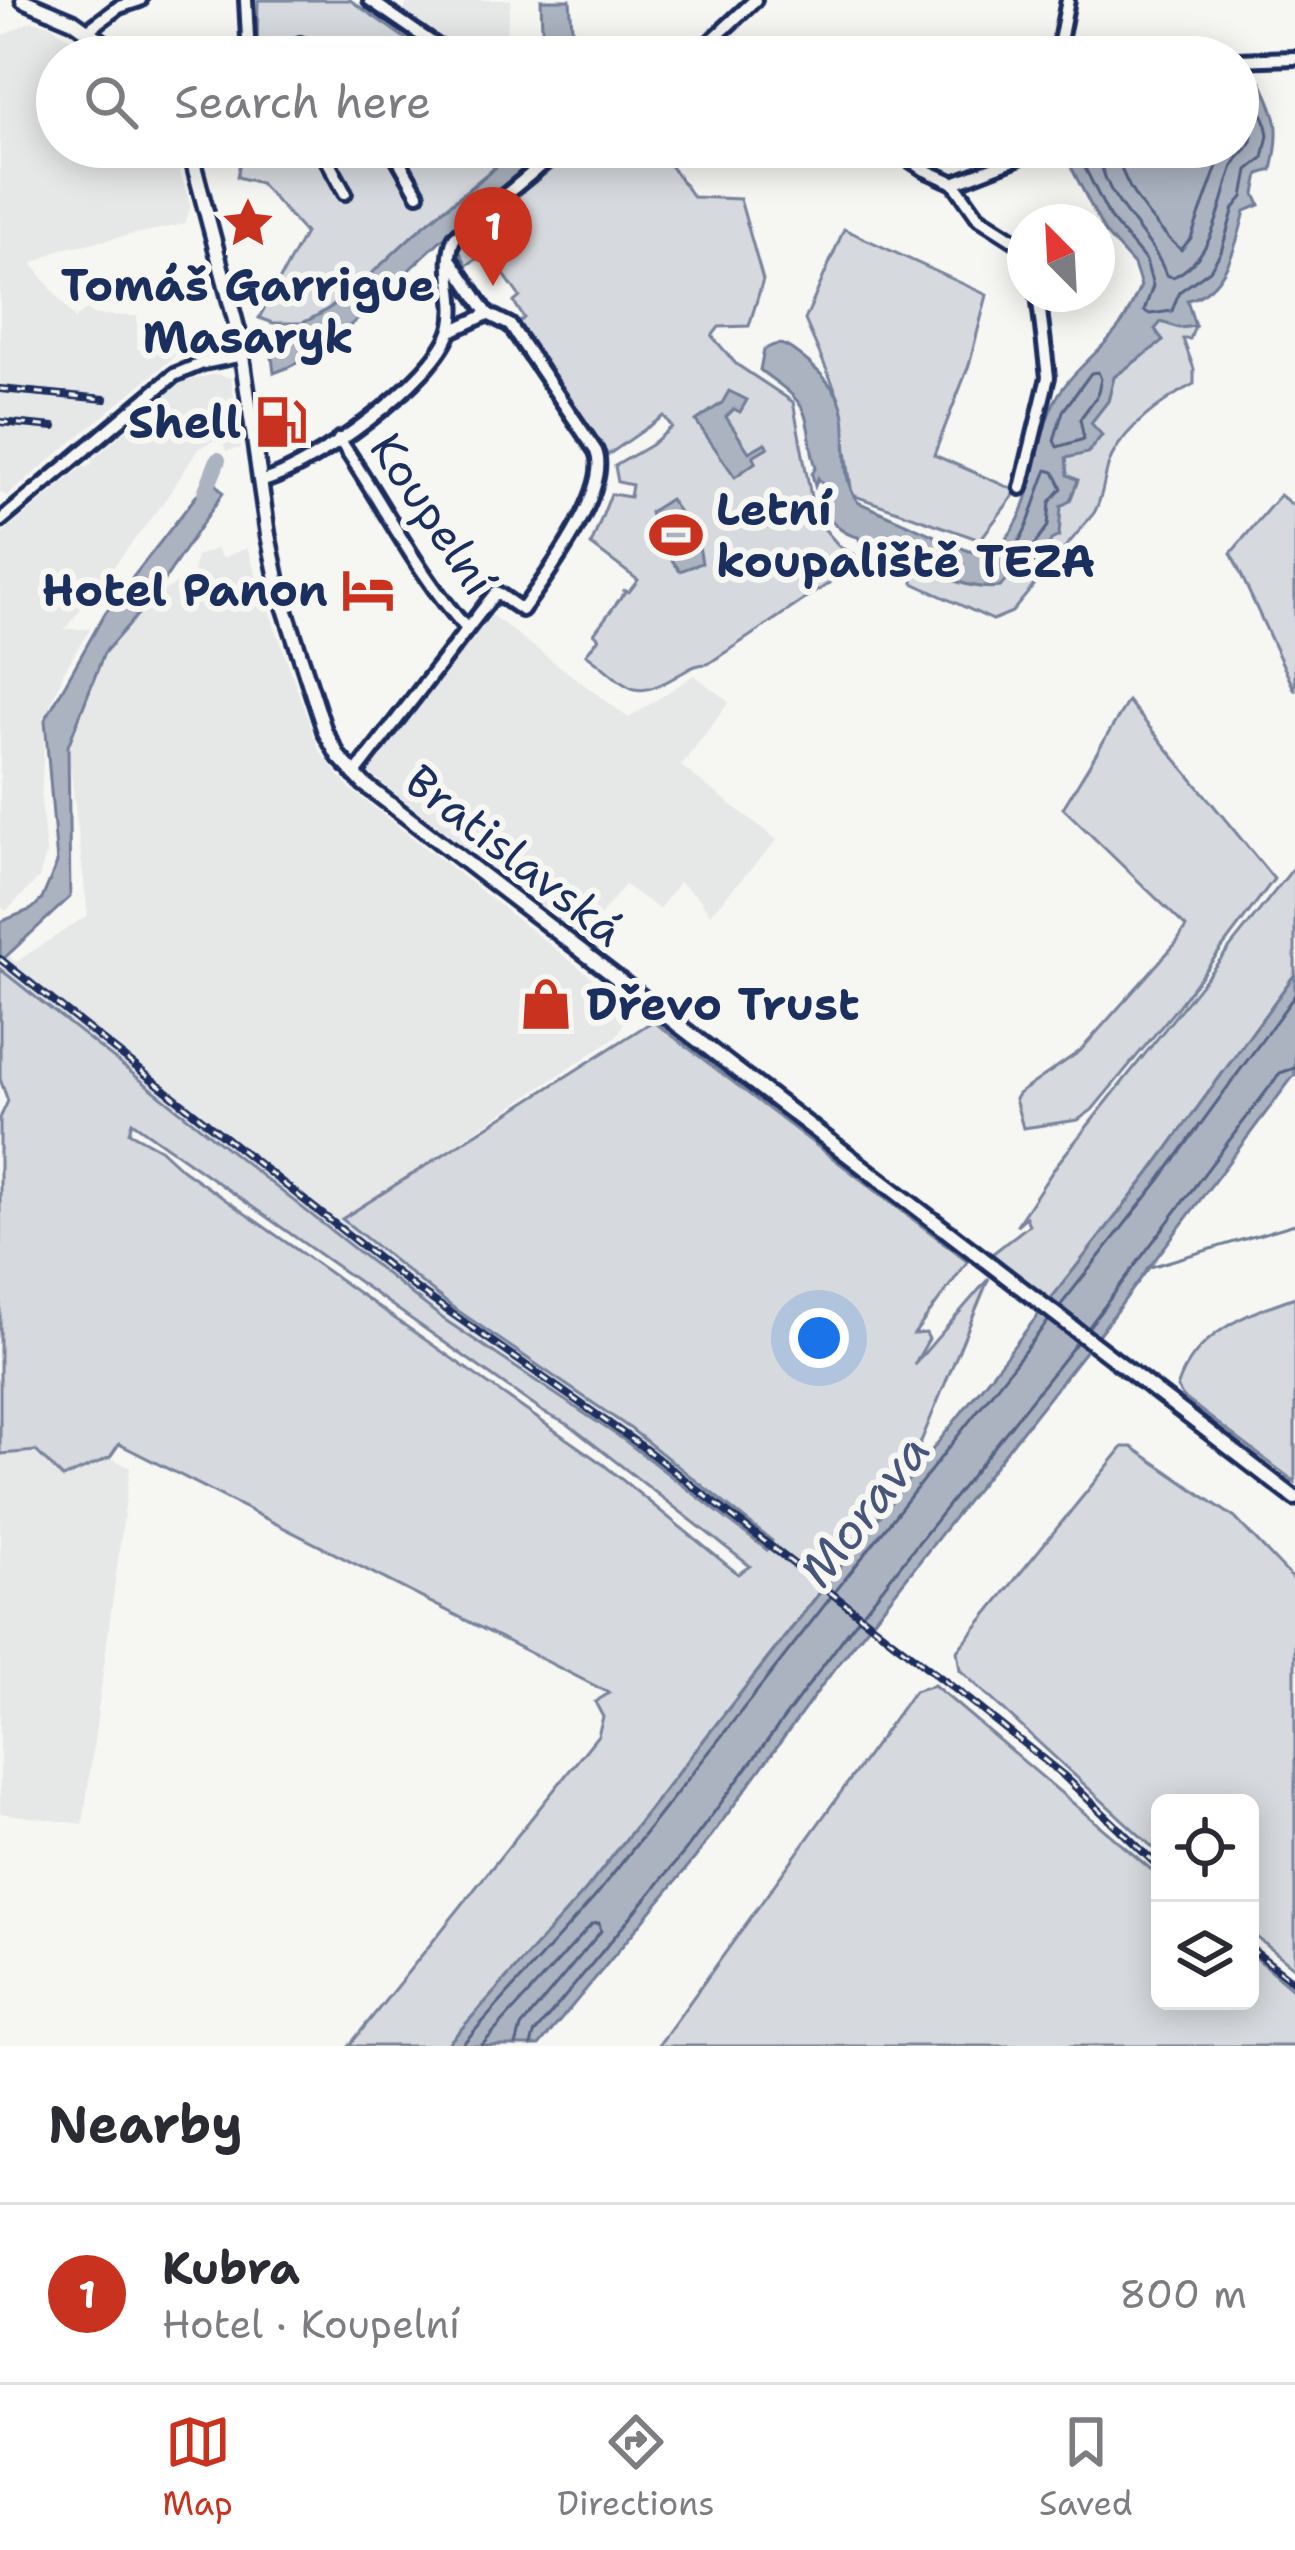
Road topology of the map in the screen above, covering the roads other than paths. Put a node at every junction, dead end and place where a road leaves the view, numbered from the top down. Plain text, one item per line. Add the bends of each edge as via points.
1 (23, 0) edge
2 (140, 0) edge
3 (246, 0) edge
4 (370, 0) edge
5 (734, 0) edge
6 (755, 0) edge
7 (1068, 0) edge
8 (743, 11) junction
9 (88, 30) junction
10 (96, 36) edge
11 (248, 36) edge
12 (422, 36) edge
13 (716, 36) edge
14 (1062, 36) edge
15 (1295, 58) edge
16 (1259, 60) edge
17 (195, 168) edge
18 (331, 168) edge
19 (403, 168) edge
20 (538, 168) edge
21 (922, 168) edge
22 (992, 168) edge
23 (954, 183) junction
24 (345, 193) dead end
25 (418, 194) dead end
26 (1007, 236) edge
27 (449, 258) junction
28 (1040, 312) edge
29 (488, 314) junction
30 (451, 332) junction
31 (243, 355) junction
32 (339, 440) junction
33 (260, 482) junction
34 (1022, 488) dead end
35 (0, 521) edge
36 (467, 628) junction
37 (354, 775) junction
38 (1295, 1498) edge

1 - 9 main road
2 - 9 street
3 - 11 street
4 - 12 street
5 - 8 street
6 - 8 street
7 - 14 street
8 - 13 street
9 - 10 main road
15 - 16 street
17 - 31 main road, Bratislavská
18 - 24 street
19 - 25 street
20 - 27 street via 455,238
21 - 23 street
22 - 23 street
23 - 26 street via 978,217
27 - 29 street
27 - 30 street
28 - 34 street via 1048,377
29 - 30 street
29 - 36 street via 510,325 601,466 571,542 522,610 496,592
30 - 32 street, Koupelní via 397,400
31 - 33 main road, Bratislavská
31 - 35 street via 175,375
32 - 33 street, Koupelní
32 - 36 street, Koupelní via 415,565
33 - 37 main road, Bratislavská via 274,571 318,712
36 - 37 street
37 - 38 main road, Bratislavská

